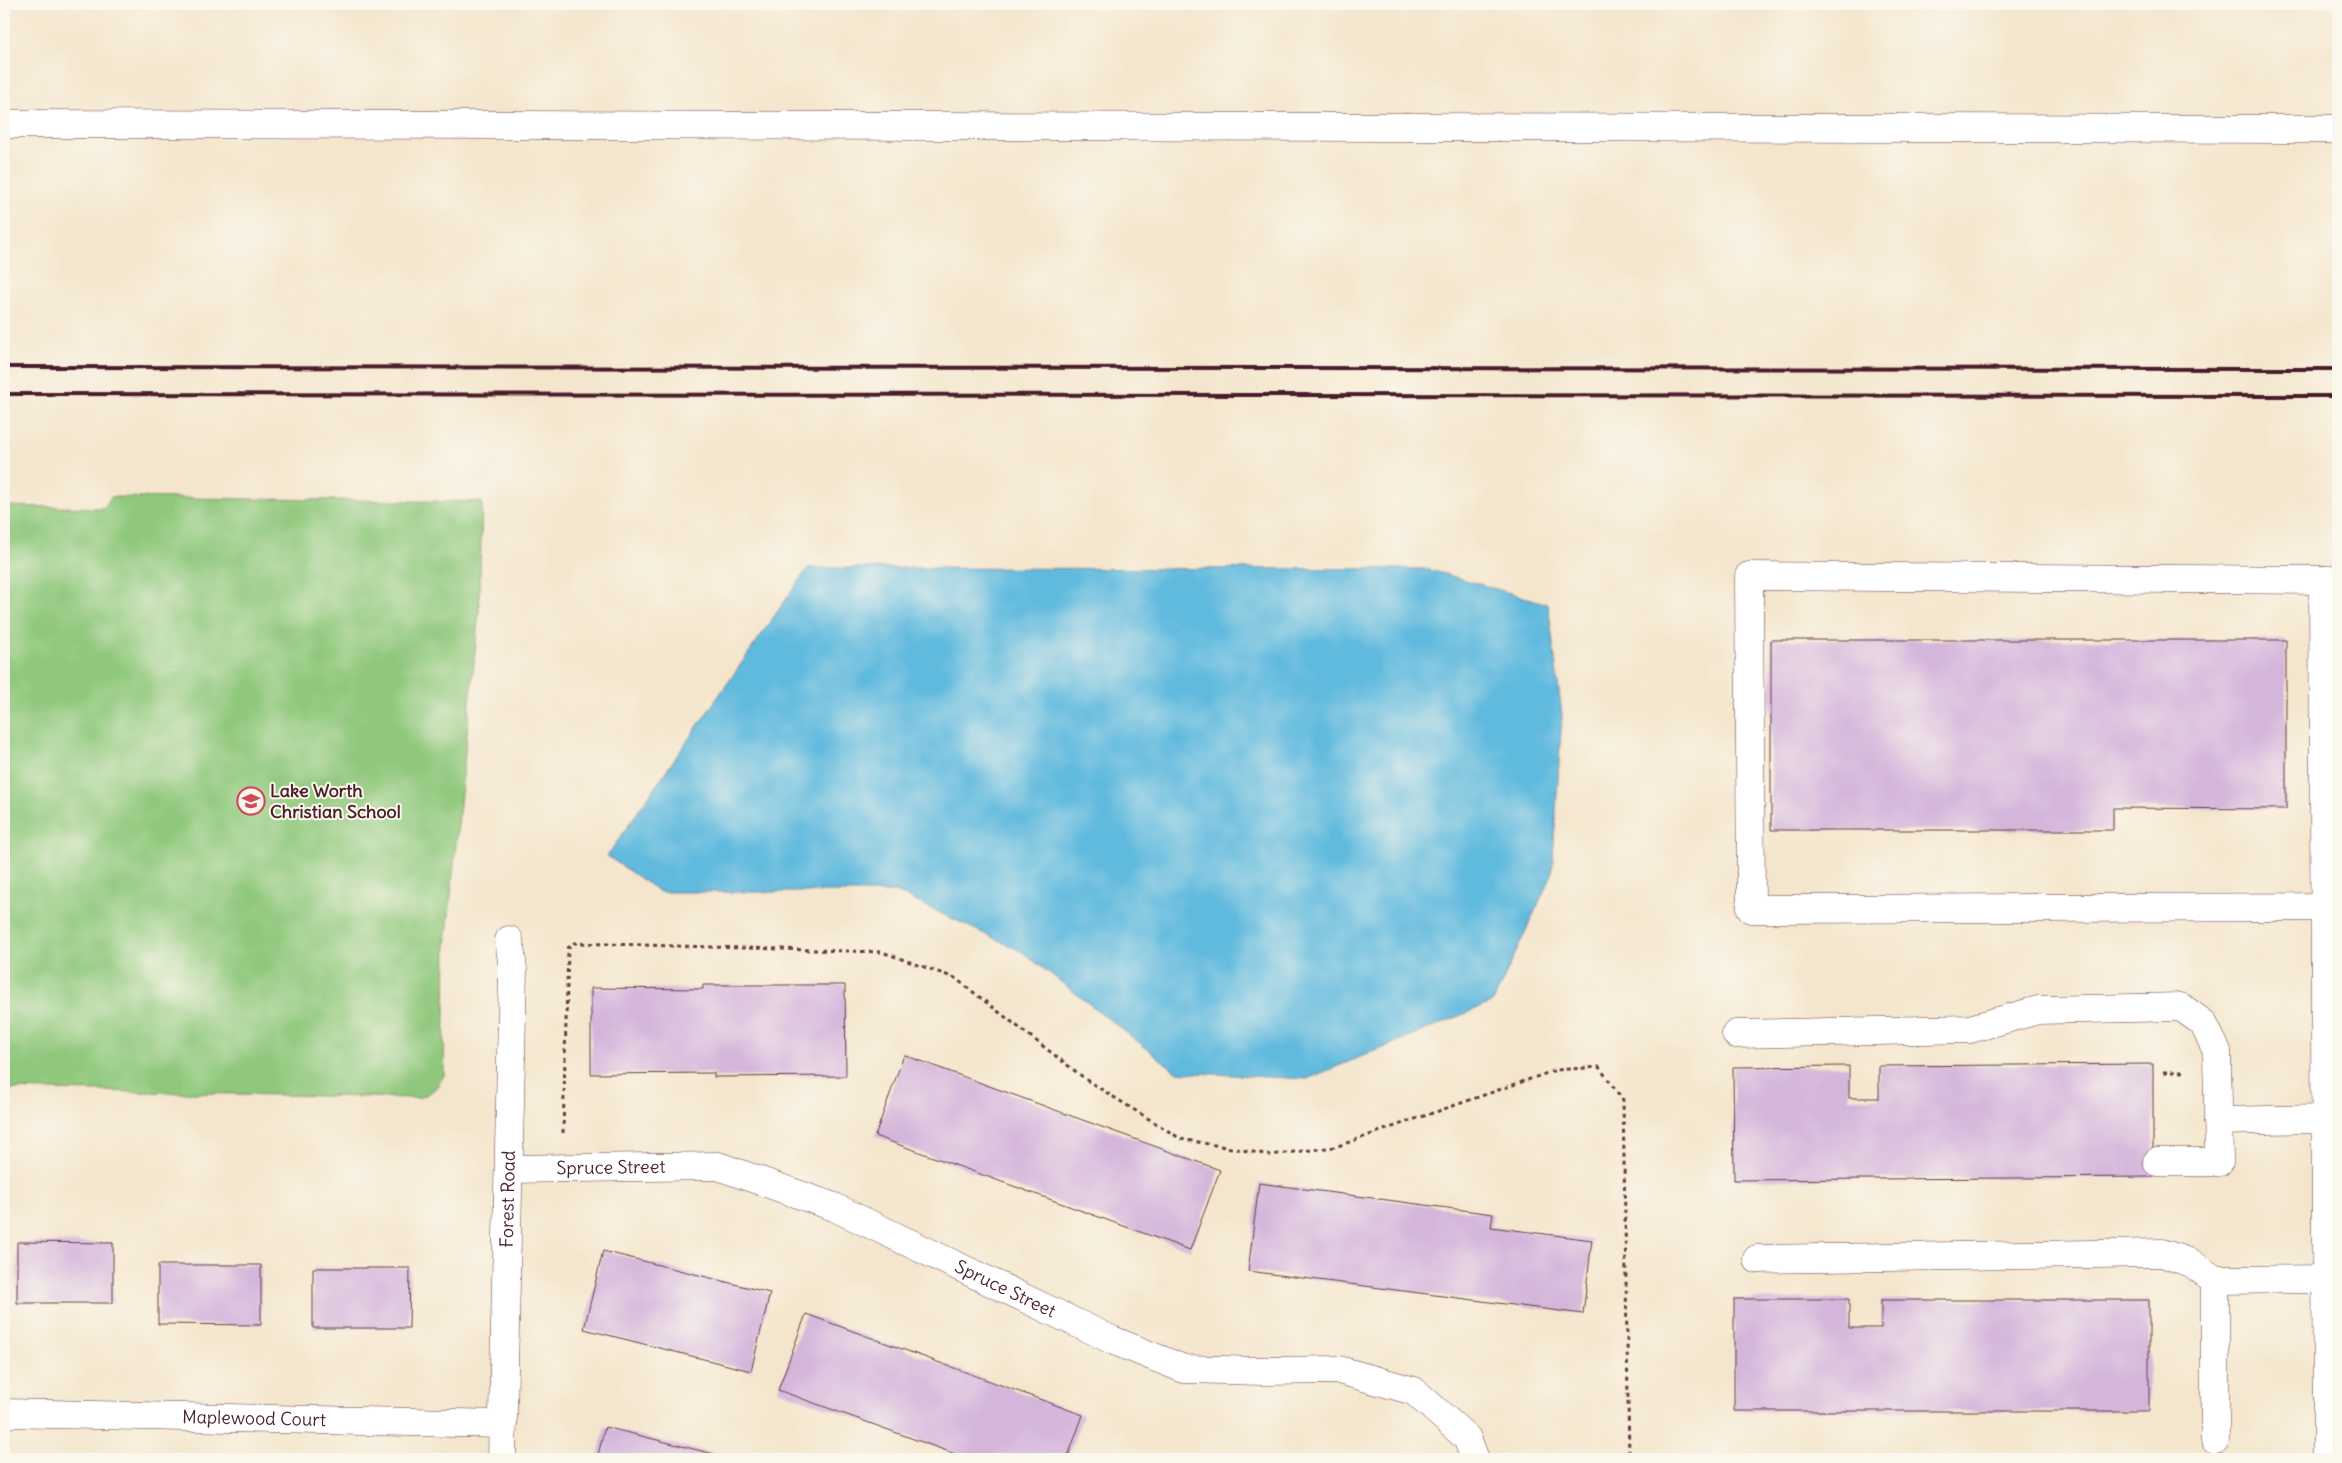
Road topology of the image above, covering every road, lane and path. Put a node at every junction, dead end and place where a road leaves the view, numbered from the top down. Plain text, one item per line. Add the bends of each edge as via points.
1 (4, 124) edge
2 (2338, 129) edge
3 (2331, 580) edge
4 (2332, 907) edge
5 (509, 940) dead end
6 (1736, 1034) dead end
7 (2163, 1072) dead end
8 (2186, 1072) dead end
9 (2326, 1119) junction
10 (2218, 1121) junction
11 (563, 1133) dead end
12 (2157, 1162) dead end
13 (509, 1169) junction
14 (2333, 1211) edge
15 (1757, 1259) dead end
16 (2327, 1279) junction
17 (2215, 1280) junction
18 (4, 1413) edge
19 (503, 1424) junction
20 (2215, 1440) dead end
21 (502, 1459) edge
22 (1475, 1459) edge
23 (1629, 1459) edge
24 (2327, 1459) edge

1 - 2 main road
3 - 4 main road
3 - 4 main road via 1750,576 1751,909
4 - 9 main road
5 - 13 main road, Forest Road via 513,969
6 - 10 main road via 1970,1029 2038,1010 2181,1007 2202,1023 2217,1051
7 - 8 path
9 - 10 main road
9 - 14 main road
10 - 12 main road via 2219,1162
11 - 23 path via 568,948 574,943 882,952 955,978 1088,1081 1181,1139 1270,1154 1335,1147 1556,1070 1599,1067 1623,1100
13 - 19 main road, Forest Road
13 - 22 main road, Spruce Street via 718,1166 834,1206 1112,1340 1184,1369 1339,1370 1414,1391 1467,1438
14 - 16 main road
15 - 17 main road via 2162,1253 2191,1262
16 - 17 main road
16 - 24 main road
17 - 20 main road
18 - 19 main road, Maplewood Court
19 - 21 main road, Forest Road

